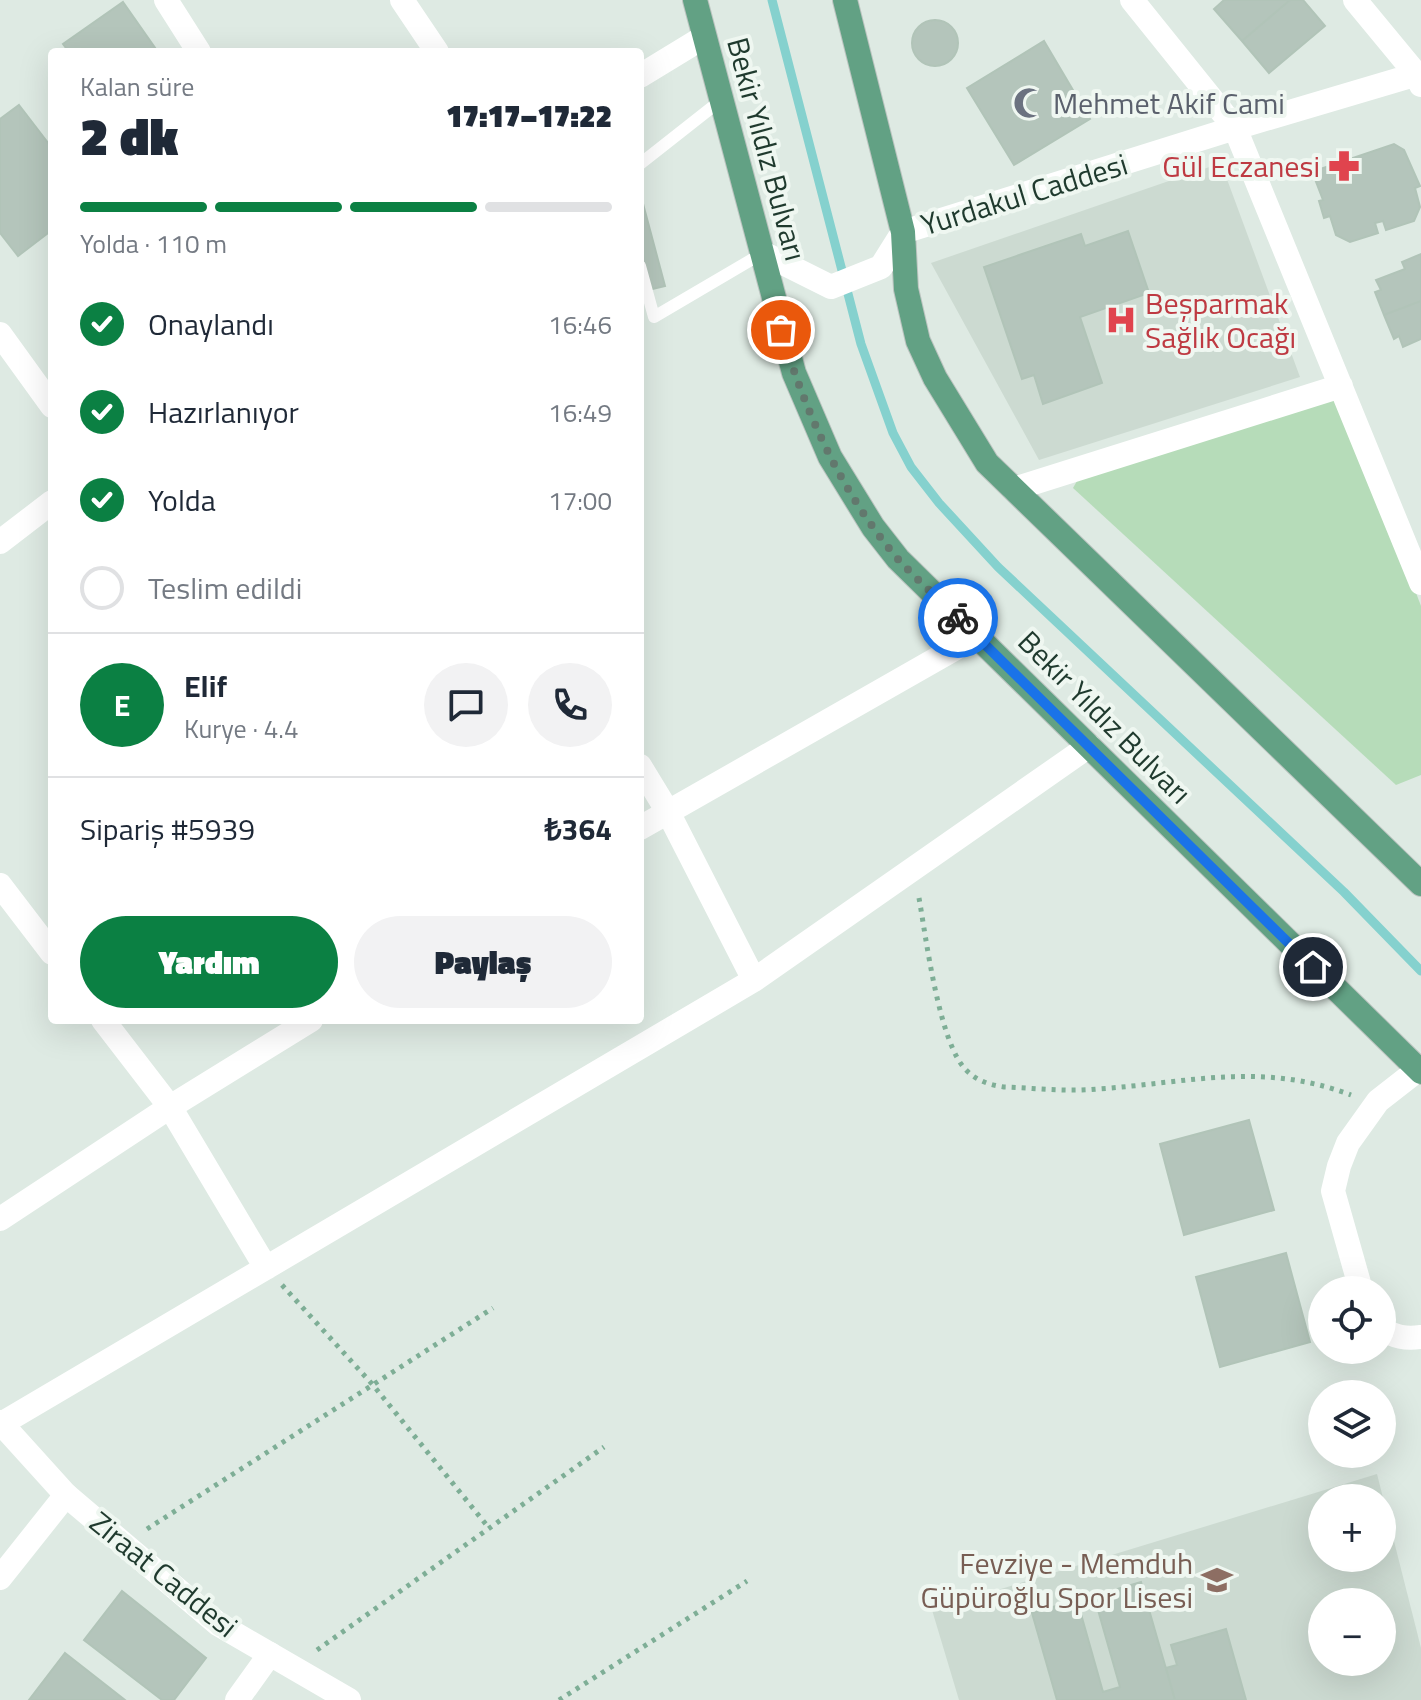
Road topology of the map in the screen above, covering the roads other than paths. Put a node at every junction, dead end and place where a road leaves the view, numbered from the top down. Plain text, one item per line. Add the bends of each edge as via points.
1 (166, 0) edge
2 (402, 0) edge
3 (695, 0) edge
4 (845, 0) edge
5 (1132, 0) edge
6 (1355, 0) edge
7 (704, 37) junction
8 (196, 48) edge
9 (434, 48) edge
10 (644, 74) edge
11 (1420, 78) edge
12 (720, 101) junction
13 (1235, 128) junction
14 (644, 161) edge
15 (903, 232) junction
16 (763, 253) junction
17 (644, 281) edge
18 (654, 317) junction
19 (644, 318) edge
20 (0, 334) edge
21 (1341, 386) junction
22 (48, 400) edge
23 (1014, 489) junction
24 (48, 505) edge
25 (0, 542) edge
26 (1421, 583) edge
27 (977, 636) junction
28 (1089, 746) junction
29 (644, 773) edge
30 (668, 812) junction
31 (644, 826) edge
32 (1421, 884) edge
33 (0, 885) edge
34 (48, 948) edge
35 (754, 980) junction
36 (106, 1024) edge
37 (305, 1024) edge
38 (1420, 1070) edge
39 (170, 1107) junction
40 (0, 1219) edge
41 (266, 1268) junction
42 (1357, 1276) edge
43 (1396, 1336) edge
44 (1421, 1337) edge
45 (1, 1423) edge
46 (66, 1495) junction
47 (0, 1578) edge
48 (270, 1654) junction
49 (237, 1700) edge
50 (349, 1700) edge

1 - 8 street
2 - 9 street
3 - 7 main road, Bekir Yıldız Bulvarı
4 - 15 main road
5 - 13 street
6 - 11 street
7 - 10 street
7 - 12 main road, Bekir Yıldız Bulvarı
11 - 13 street, Yurdakul Caddesi
12 - 14 lane
12 - 16 main road, Bekir Yıldız Bulvarı
13 - 15 street, Yurdakul Caddesi
13 - 21 street
15 - 16 street via 881,267 831,287
15 - 23 main road via 906,289 918,341 961,423 987,463
16 - 18 lane
16 - 27 main road, Bekir Yıldız Bulvarı via 794,373 830,457 898,559
17 - 18 lane
18 - 19 lane
20 - 22 street
21 - 23 street
21 - 26 street
23 - 32 main road
24 - 25 street
27 - 28 main road, Bekir Yıldız Bulvarı
27 - 30 street
28 - 35 street
28 - 38 main road, Bekir Yıldız Bulvarı
29 - 30 street
30 - 31 street
30 - 35 street
33 - 34 street
35 - 41 street
36 - 39 street
37 - 39 street
38 - 42 street via 1374,1107 1339,1166 1333,1191
39 - 40 street
39 - 41 street
41 - 45 street
43 - 44 street
45 - 46 street, Ziraat Caddesi
46 - 47 street
46 - 48 street, Ziraat Caddesi via 218,1624
48 - 49 street
48 - 50 street, Ziraat Caddesi

